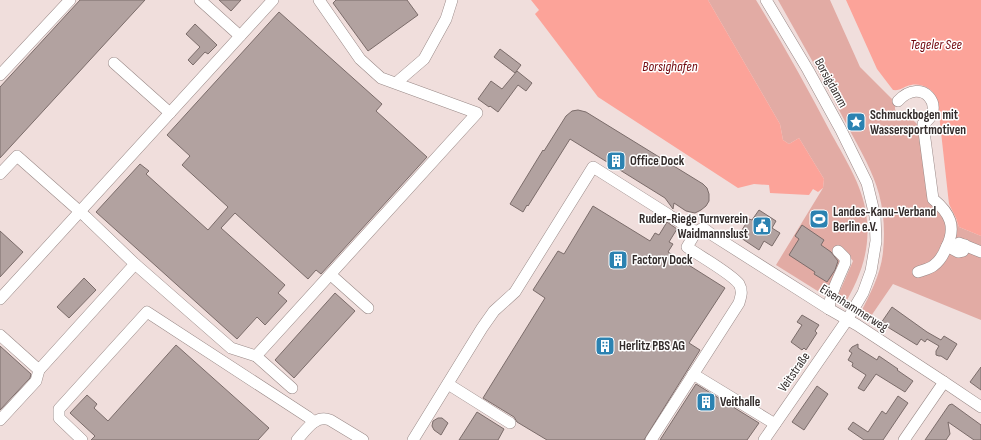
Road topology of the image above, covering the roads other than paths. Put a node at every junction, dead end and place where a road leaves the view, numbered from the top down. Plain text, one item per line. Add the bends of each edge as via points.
1 (70, 0) edge
2 (200, 0) edge
3 (273, 0) edge
4 (319, 0) edge
5 (452, 0) edge
6 (766, 0) edge
7 (240, 36) junction
8 (114, 63) dead end
9 (0, 75) edge
10 (396, 83) junction
11 (898, 100) dead end
12 (170, 113) junction
13 (0, 174) edge
14 (80, 211) junction
15 (696, 232) junction
16 (955, 243) junction
17 (838, 251) dead end
18 (981, 252) edge
19 (135, 264) junction
20 (918, 272) dead end
21 (331, 275) junction
22 (0, 299) edge
23 (368, 308) dead end
24 (829, 309) junction
25 (847, 320) junction
26 (0, 335) edge
27 (256, 356) junction
28 (39, 370) junction
29 (693, 374) junction
30 (944, 382) junction
31 (448, 384) junction
32 (292, 388) dead end
33 (981, 407) edge
34 (0, 420) edge
35 (314, 422) junction
36 (510, 423) dead end
37 (775, 424) junction
38 (82, 440) edge
39 (297, 440) edge
40 (363, 440) edge
41 (414, 440) edge
42 (651, 440) edge
43 (764, 440) edge
44 (904, 440) edge

1 - 9 street
2 - 7 street
3 - 7 street
4 - 10 street via 360,59 381,78
5 - 10 street via 446,19 424,59
6 - 25 street, Borsigdamm via 808,70 867,183 874,216 874,256 863,293
7 - 12 street
8 - 12 street
10 - 21 street via 477,113
11 - 16 street via 906,93 916,91 928,96 933,103 932,114 923,124 933,199 942,206 949,217
12 - 14 street
13 - 14 street via 17,156
14 - 19 street
14 - 22 street
15 - 24 street, Eisenhammerweg via 704,228
15 - 29 street via 686,247 733,278 742,294 740,303
15 - 31 street via 593,168 515,292 494,311
16 - 18 street
16 - 20 street via 932,267
17 - 24 street via 846,263 829,300
19 - 27 street via 231,348
19 - 28 street
21 - 23 street
21 - 27 street
24 - 25 street, Eisenhammerweg
25 - 30 street, Eisenhammerweg
25 - 37 street, Veitstraße
26 - 28 street
27 - 32 street
28 - 34 street via 36,382
29 - 37 street
29 - 42 street
30 - 33 street, Eisenhammerweg
30 - 44 street
31 - 36 street
31 - 41 street
35 - 38 street via 147,312 59,409 59,418
35 - 39 street
35 - 40 street via 327,418
37 - 43 street, Veitstraße

